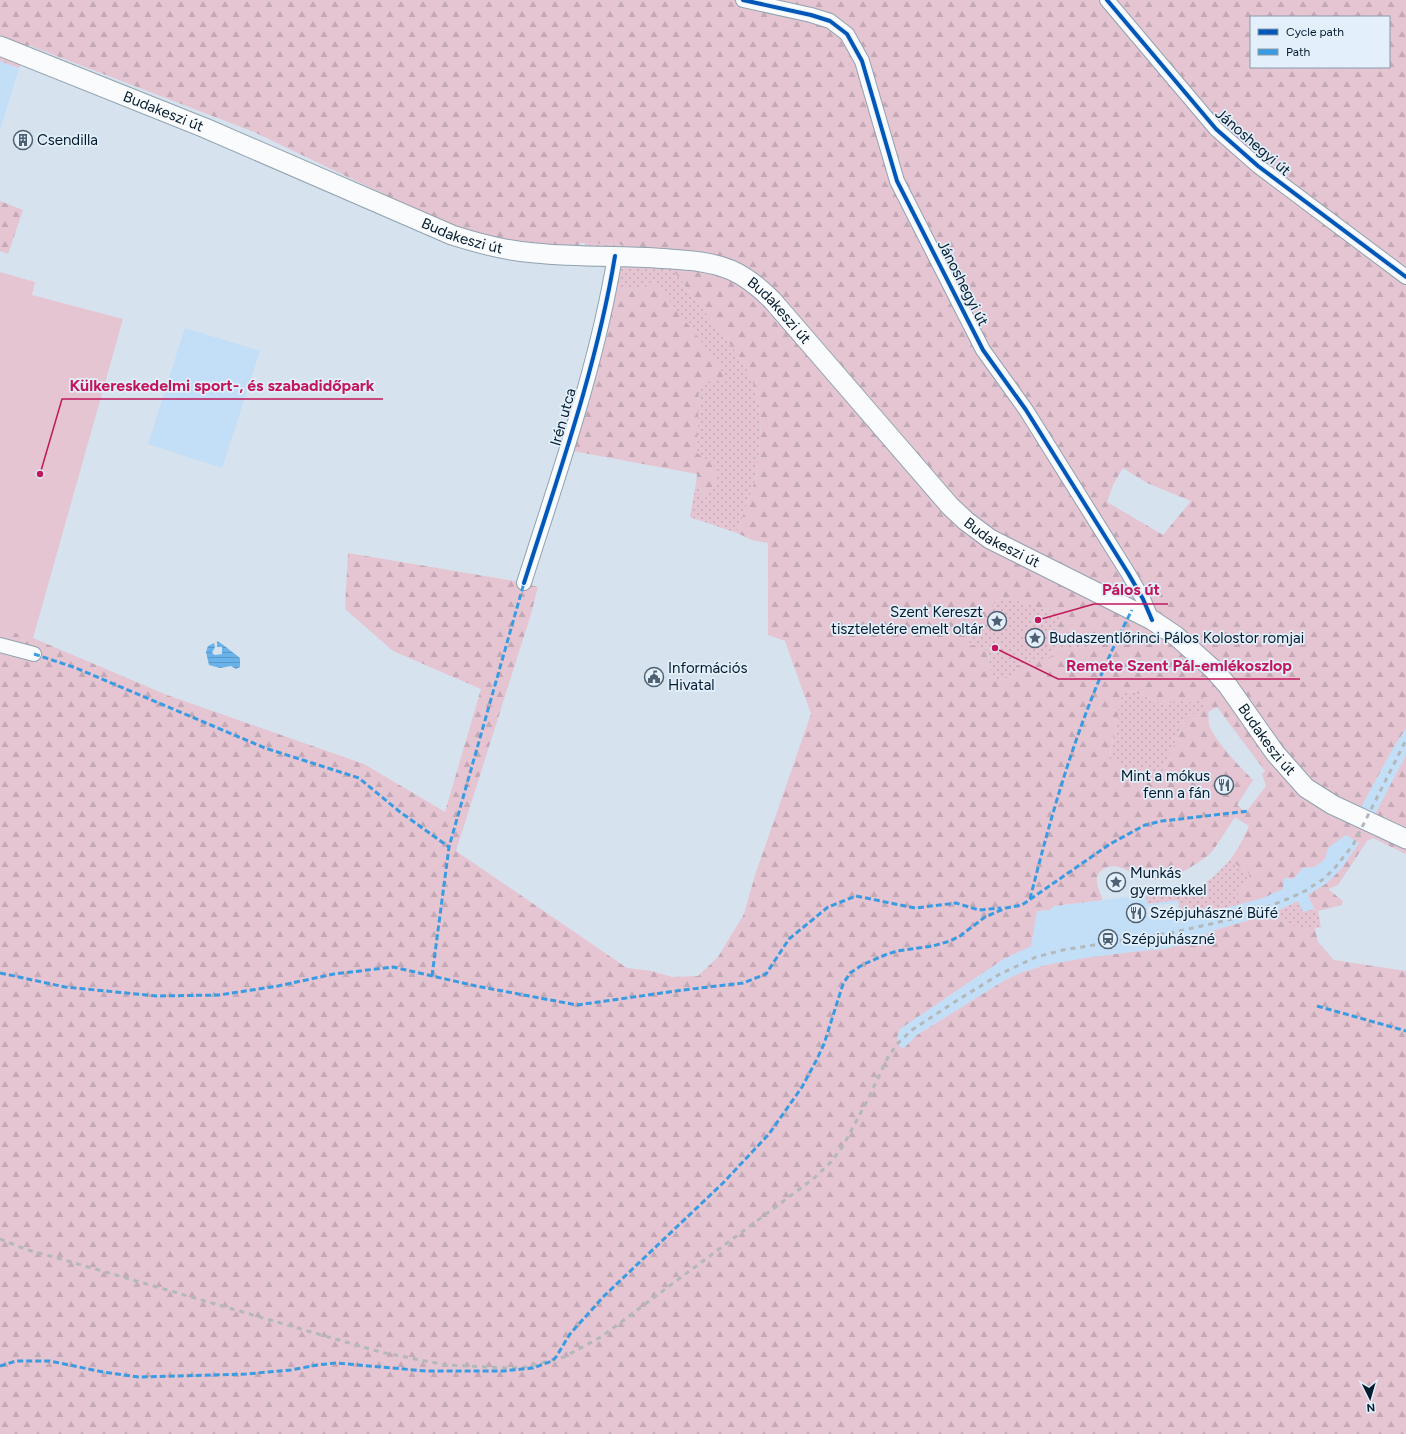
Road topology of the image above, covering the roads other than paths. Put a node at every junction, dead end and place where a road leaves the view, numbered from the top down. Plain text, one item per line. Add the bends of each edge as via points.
1 (743, 0) edge
2 (1107, 0) edge
3 (0, 46) edge
4 (624, 256) junction
5 (1406, 277) edge
6 (524, 583) dead end
7 (1138, 605) junction
8 (0, 644) edge
9 (34, 654) dead end
10 (1406, 839) edge

1 - 7 street, Jánoshegyi út via 830,21 847,34 862,62 897,181 983,350 1026,410 1128,573
2 - 5 street, Jánoshegyi út via 1216,129 1258,166
3 - 4 main road, Budakeszi út via 205,128 452,235 512,251
4 - 6 street, Irén utca
4 - 7 main road, Budakeszi út via 701,261 731,270 747,279 772,300 950,506 966,521 1003,546
7 - 10 main road, Budakeszi út via 1152,620 1176,636 1213,669 1228,686 1274,753 1306,788 1333,805
8 - 9 street

